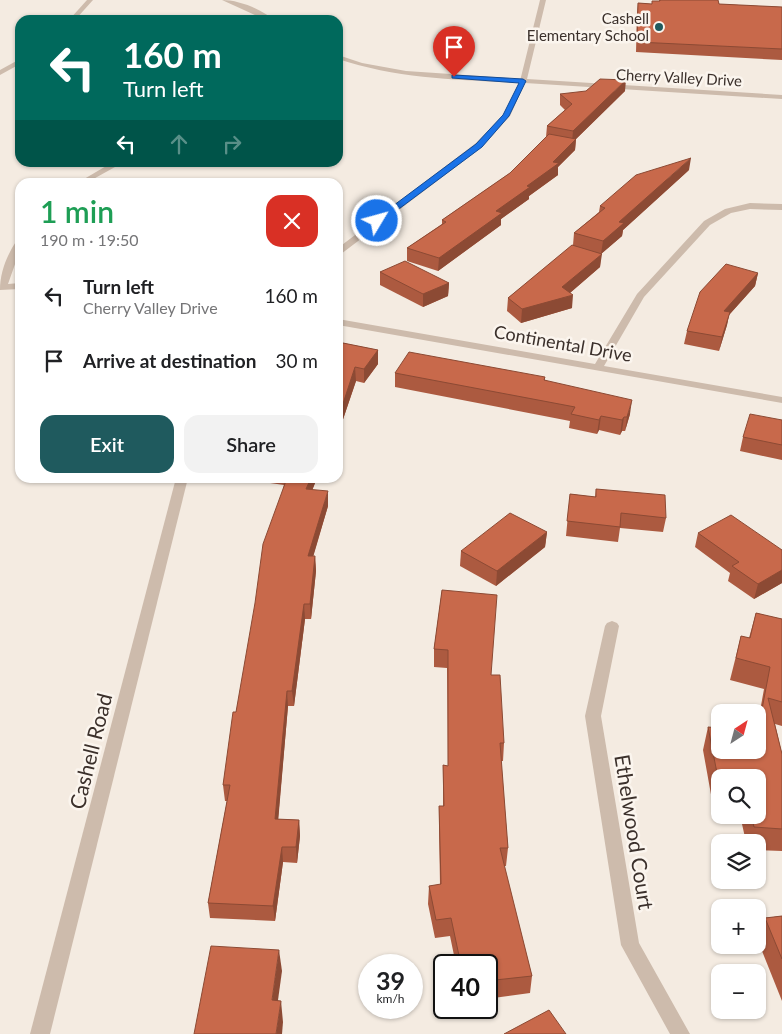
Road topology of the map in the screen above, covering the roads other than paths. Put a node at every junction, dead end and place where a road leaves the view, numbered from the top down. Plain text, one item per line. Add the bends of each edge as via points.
1 (90, 0) edge
2 (225, 0) edge
3 (543, 0) edge
4 (76, 15) edge
5 (263, 15) edge
6 (343, 59) edge
7 (348, 61) junction
8 (15, 64) edge
9 (343, 64) edge
10 (0, 72) edge
11 (523, 81) junction
12 (782, 97) edge
13 (111, 167) edge
14 (91, 178) edge
15 (782, 207) edge
16 (343, 248) edge
17 (15, 250) edge
18 (15, 286) edge
19 (1, 287) edge
20 (343, 323) edge
21 (598, 367) junction
22 (782, 400) edge
23 (181, 483) edge
24 (612, 626) dead end
25 (40, 1034) edge
26 (680, 1034) edge

1 - 4 street
2 - 5 street
3 - 11 street
6 - 7 street, Cherry Valley Drive
7 - 9 street
7 - 11 street, Cherry Valley Drive via 408,72
8 - 10 street
11 - 12 street, Cherry Valley Drive
11 - 16 street via 506,116 479,145
13 - 14 street
15 - 21 street via 750,206 728,211 707,223 640,296
17 - 19 street
18 - 19 street
20 - 21 street, Continental Drive
21 - 22 street, Continental Drive
23 - 25 street, Cashell Road
24 - 26 street, Ethelwood Court via 593,716 630,945

